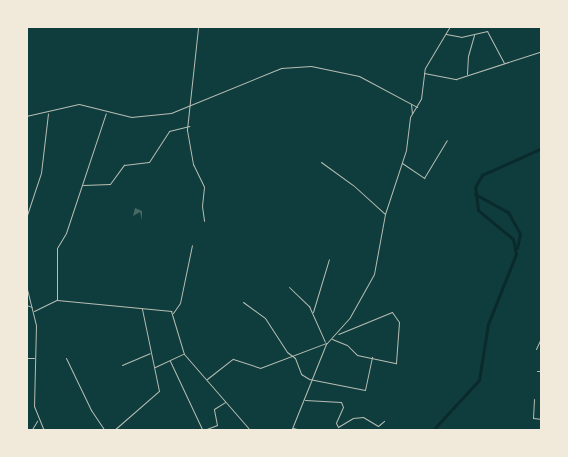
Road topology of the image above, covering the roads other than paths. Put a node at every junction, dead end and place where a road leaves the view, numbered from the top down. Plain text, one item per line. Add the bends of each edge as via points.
1 (450, 26) edge
2 (198, 28) dead end
3 (445, 33) junction
4 (475, 33) junction
5 (542, 51) edge
6 (504, 63) junction
7 (423, 73) junction
8 (468, 75) junction
9 (411, 103) junction
10 (192, 105) junction
11 (418, 107) junction
12 (48, 113) junction
13 (106, 113) junction
14 (412, 114) junction
15 (26, 116) edge
16 (189, 126) junction
17 (447, 140) dead end
18 (321, 162) dead end
19 (402, 162) junction
20 (82, 184) junction
21 (385, 214) junction
22 (26, 218) edge
23 (204, 221) dead end
24 (192, 245) dead end
25 (329, 259) dead end
26 (26, 285) edge
27 (290, 287) dead end
28 (57, 300) junction
29 (243, 302) dead end
30 (26, 305) edge
31 (33, 308) junction
32 (142, 308) junction
33 (34, 311) junction
34 (312, 312) junction
35 (173, 313) junction
36 (336, 335) junction
37 (542, 336) edge
38 (331, 339) junction
39 (329, 341) junction
40 (325, 343) junction
41 (536, 349) dead end
42 (151, 353) junction
43 (184, 354) junction
44 (293, 356) junction
45 (372, 357) junction
46 (26, 358) edge
47 (34, 358) junction
48 (66, 358) dead end
49 (170, 361) junction
50 (122, 365) dead end
51 (154, 367) junction
52 (542, 371) edge
53 (537, 372) dead end
54 (206, 379) junction
55 (311, 380) junction
56 (534, 399) dead end
57 (304, 400) junction
58 (225, 402) junction
59 (542, 419) edge
60 (38, 421) junction
61 (384, 421) dead end
62 (292, 428) junction
63 (31, 431) edge
64 (44, 431) edge
65 (105, 431) edge
66 (113, 431) edge
67 (203, 431) edge
68 (251, 431) edge
69 (291, 431) edge
70 (304, 431) edge

1 - 3 street
2 - 10 street
3 - 4 street via 461,37
3 - 7 street
4 - 6 street via 488,32
4 - 8 street via 468,56
5 - 6 street
6 - 8 street
7 - 8 street via 451,80
7 - 11 street
9 - 10 street via 359,76 311,66 281,68
9 - 11 street
9 - 14 street
10 - 13 street via 171,113 142,116
10 - 16 street
11 - 14 street
12 - 13 street via 79,104
12 - 15 street
12 - 22 street via 41,174
13 - 20 street
14 - 19 street
16 - 20 street via 169,131 148,163 124,165 110,184
16 - 23 street via 194,164 204,186
17 - 19 street via 423,178
18 - 21 street
19 - 21 street
20 - 28 street via 66,233 56,251
21 - 36 street via 374,274
24 - 35 street via 180,303
25 - 34 street
26 - 31 street
27 - 34 street
28 - 32 street
28 - 33 street
29 - 44 street via 261,314
30 - 31 street
31 - 33 street
32 - 35 street
32 - 42 street
33 - 47 street
34 - 40 street
35 - 43 street
36 - 38 street
36 - 45 street via 393,313 399,322 396,363
37 - 41 street
38 - 39 street
38 - 45 street via 346,345 356,355
39 - 40 street
39 - 55 street
40 - 44 street
42 - 50 street
42 - 51 street
43 - 49 street
43 - 54 street
44 - 54 street via 260,368 233,359
44 - 55 street via 301,374
45 - 55 street via 366,390
46 - 47 street
47 - 60 street via 34,398
48 - 65 street
49 - 51 street
49 - 67 street
51 - 66 street via 159,391
52 - 53 street
54 - 58 street
55 - 57 street
56 - 59 street via 533,418
57 - 61 street via 341,402 338,427 353,418 363,417 378,426
57 - 62 street
58 - 67 street via 214,408 217,425
58 - 68 street
60 - 63 street
60 - 64 street
62 - 69 street
62 - 70 street

